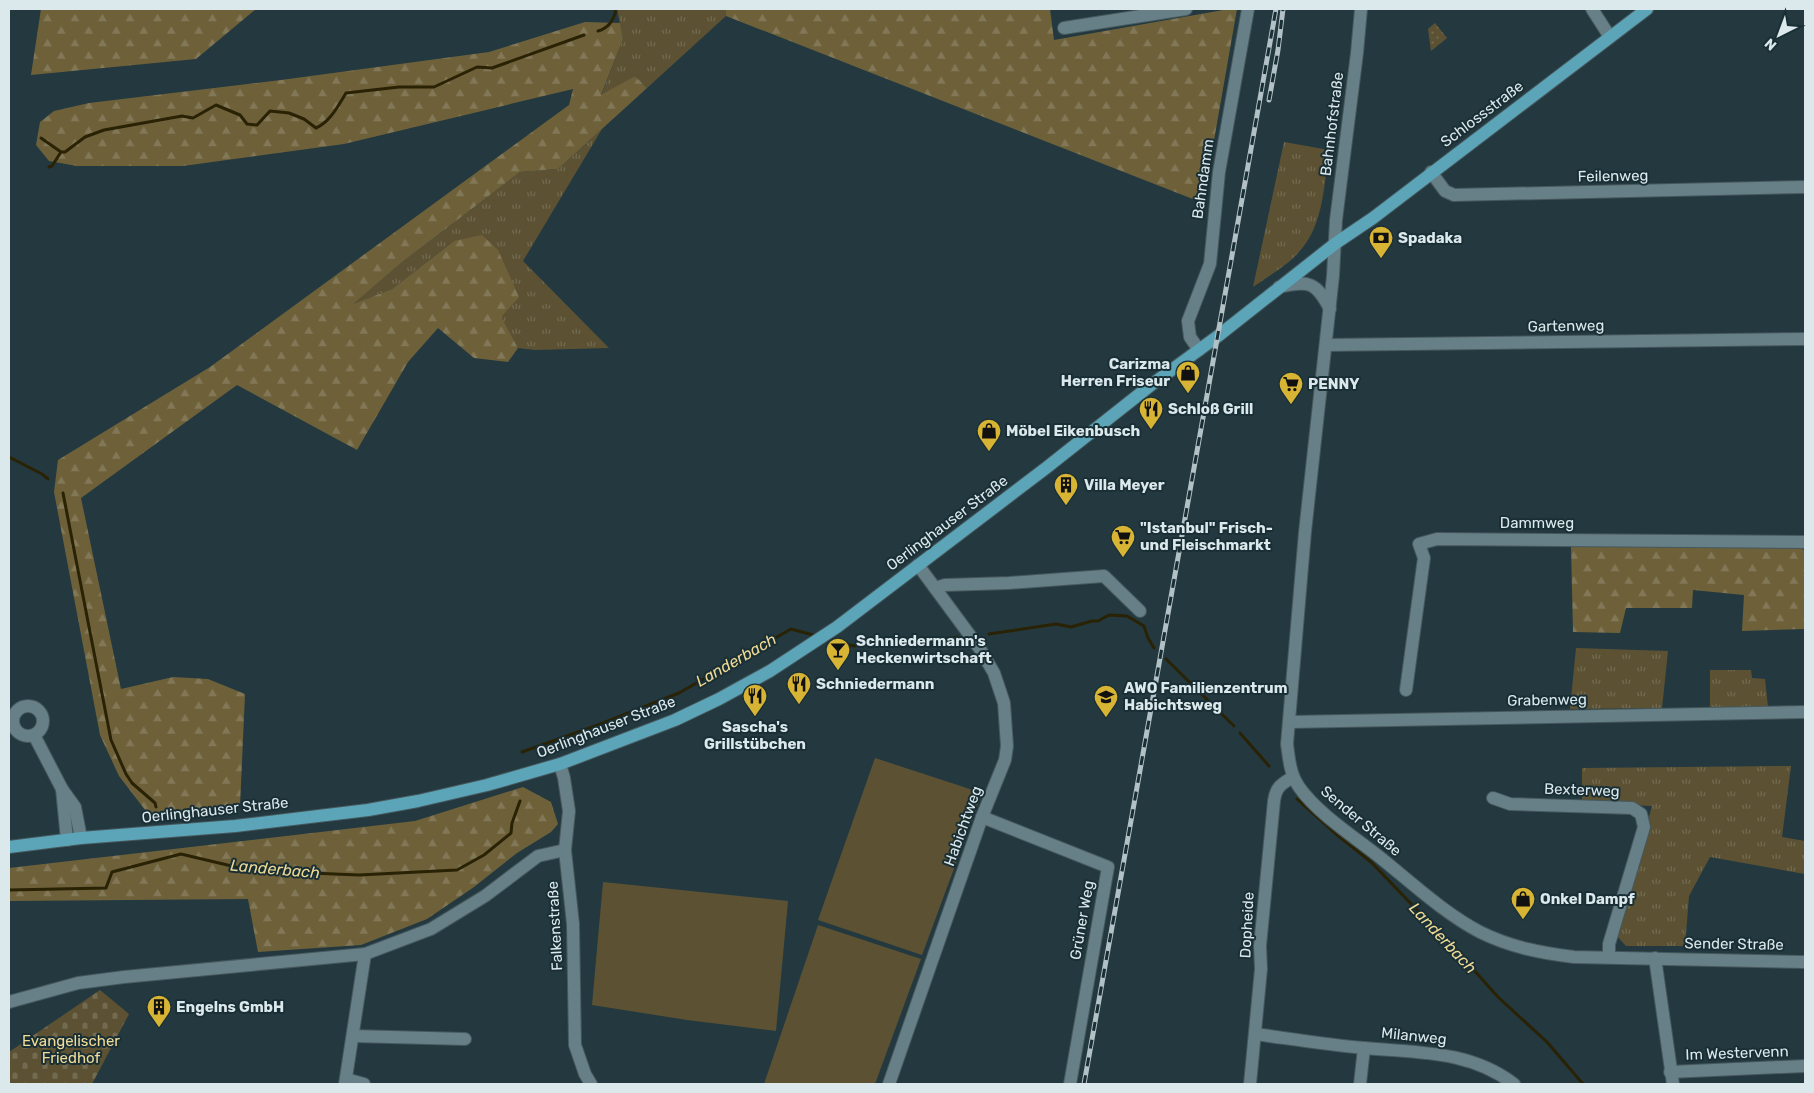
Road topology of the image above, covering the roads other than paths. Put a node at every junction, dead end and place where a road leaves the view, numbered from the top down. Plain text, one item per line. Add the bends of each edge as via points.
1 (1186, 9) edge
2 (1248, 9) edge
3 (1361, 9) edge
4 (1592, 9) edge
5 (1647, 9) edge
6 (1064, 28) dead end
7 (1610, 37) junction
8 (1431, 172) junction
9 (1805, 188) edge
10 (1336, 243) junction
11 (1280, 287) junction
12 (1330, 309) junction
13 (1805, 340) edge
14 (1326, 345) junction
15 (1199, 350) junction
16 (1805, 542) edge
17 (918, 565) junction
18 (936, 588) junction
19 (1140, 611) dead end
20 (1406, 690) dead end
21 (1805, 712) edge
22 (1289, 722) junction
23 (34, 735) dead end
24 (560, 764) junction
25 (1294, 777) junction
26 (62, 789) junction
27 (1493, 798) dead end
28 (982, 816) junction
29 (81, 838) junction
30 (67, 840) junction
31 (9, 847) edge
32 (565, 850) junction
33 (365, 954) junction
34 (1609, 957) junction
35 (1655, 958) junction
36 (1805, 962) edge
37 (9, 1002) edge
38 (1255, 1034) junction
39 (353, 1036) junction
40 (465, 1039) dead end
41 (1364, 1048) junction
42 (1805, 1066) edge
43 (1672, 1078) edge
44 (346, 1082) edge
45 (364, 1084) edge
46 (591, 1084) edge
47 (889, 1084) edge
48 (1070, 1084) edge
49 (1250, 1084) edge
50 (1360, 1084) edge
51 (1514, 1084) edge

1 - 6 street
2 - 15 street, Bahndamm via 1219,172 1210,264 1188,321 1190,337
3 - 10 street, Bahnhofstraße
4 - 7 street
5 - 7 main road, Schlossstraße
7 - 8 main road, Schlossstraße
8 - 9 street, Feilenweg via 1445,191 1454,195
8 - 10 main road, Schlossstraße
10 - 11 main road, Oerlinghauser Straße
10 - 12 street, Sender Straße
11 - 12 street via 1296,283 1315,287
11 - 15 main road, Oerlinghauser Straße
12 - 14 street, Sender Straße
13 - 14 street, Gartenweg
14 - 22 street, Sender Straße via 1305,532
15 - 17 main road, Oerlinghauser Straße
16 - 20 street, Dammweg via 1437,539 1419,544 1424,558
17 - 18 street, Habichtweg
17 - 24 main road, Oerlinghauser Straße via 810,646 732,692 675,720
18 - 19 street via 1104,576
18 - 28 street, Habichtweg via 980,649 994,673 1004,703 1007,746
21 - 22 street, Grabenweg
22 - 25 street, Sender Straße via 1287,744
23 - 26 street
24 - 29 main road, Oerlinghauser Straße via 444,796 368,810 235,826
24 - 32 street, Falkenstraße via 569,811
25 - 34 street, Sender Straße via 1319,809 1467,925 1510,945 1544,954
25 - 38 street, Dopheide via 1281,785 1274,801
26 - 29 street via 75,806
26 - 30 street
27 - 34 street, Bexterweg via 1510,804 1632,808 1641,814 1644,827 1609,944
28 - 47 street, Habichtweg
28 - 48 street, Grüner Weg via 1108,867
29 - 30 main road, Oerlinghauser Straße
30 - 31 main road, Oerlinghauser Straße
32 - 33 street via 538,856 478,900 431,929
32 - 46 street, Falkenstraße via 574,924 575,1045
33 - 37 street via 78,983
33 - 39 street
34 - 35 street, Sender Straße
35 - 36 street, Sender Straße
35 - 43 street
38 - 41 street, Milanweg
38 - 49 street, Dopheide
39 - 40 street
39 - 44 street
41 - 50 street, Milanweg
41 - 51 street, Milanweg via 1438,1053 1489,1068
42 - 43 street, Im Westervenn
44 - 45 street

